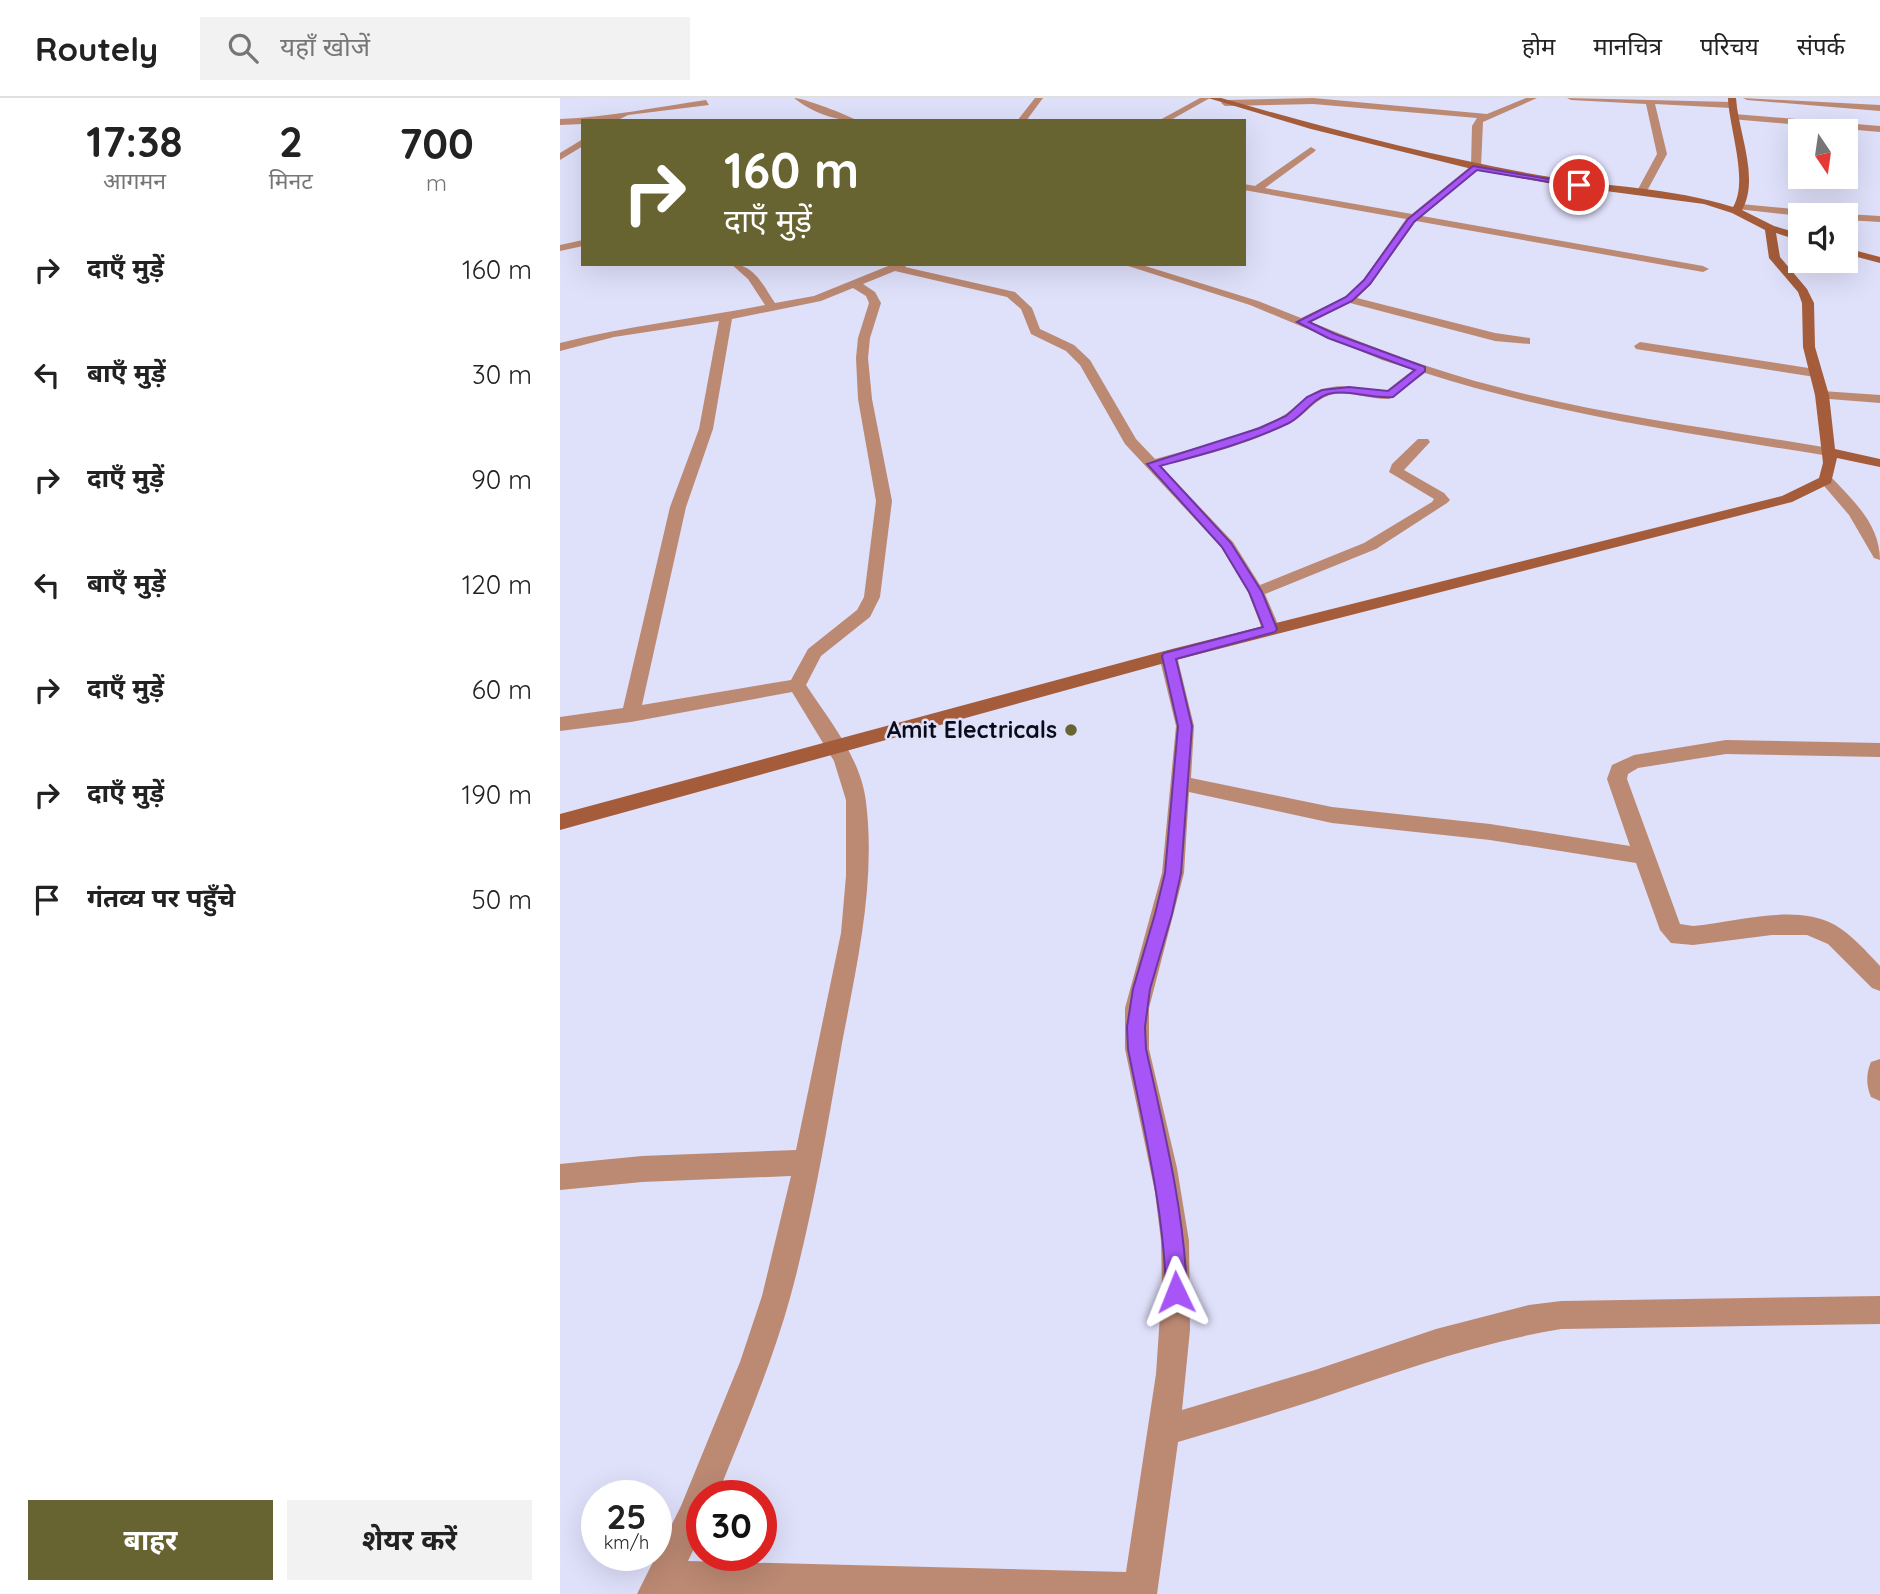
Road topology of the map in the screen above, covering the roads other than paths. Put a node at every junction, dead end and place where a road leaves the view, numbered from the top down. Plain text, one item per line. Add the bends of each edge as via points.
1 (798, 98) edge
2 (1039, 98) edge
3 (1206, 98) edge
4 (1212, 98) edge
5 (1533, 98) edge
6 (1571, 98) edge
7 (1747, 98) edge
8 (708, 101) edge
9 (1650, 101) junction
10 (1732, 102) edge
11 (1225, 103) junction
12 (1875, 104) edge
13 (698, 114) dead end
14 (1485, 116) junction
15 (1734, 117) junction
16 (611, 119) edge
17 (848, 119) edge
18 (1023, 119) edge
19 (1166, 119) edge
20 (581, 121) edge
21 (560, 122) edge
22 (1880, 129) edge
23 (581, 143) edge
24 (1311, 150) dead end
25 (560, 158) edge
26 (1476, 167) junction
27 (1246, 187) edge
28 (1257, 189) junction
29 (1642, 191) junction
30 (1738, 209) junction
31 (1788, 212) edge
32 (1417, 216) junction
33 (1858, 218) edge
34 (1880, 219) edge
35 (1770, 228) junction
36 (1788, 234) edge
37 (581, 243) edge
38 (560, 248) edge
39 (1858, 254) edge
40 (1880, 260) edge
41 (738, 266) edge
42 (899, 266) edge
43 (1134, 266) edge
44 (1703, 270) dead end
45 (856, 285) junction
46 (1349, 299) junction
47 (772, 307) junction
48 (726, 317) junction
49 (1301, 322) junction
50 (1526, 341) dead end
51 (1640, 346) dead end
52 (560, 347) edge
53 (1422, 369) junction
54 (1815, 373) junction
55 (1822, 395) junction
56 (1880, 400) edge
57 (1423, 442) dead end
58 (1829, 452) junction
59 (1880, 463) edge
60 (1152, 464) junction
61 (1826, 480) junction
62 (1880, 555) edge
63 (1256, 592) junction
64 (1271, 629) junction
65 (1168, 656) junction
66 (797, 685) junction
67 (631, 715) junction
68 (560, 724) edge
69 (832, 745) junction
70 (1880, 750) edge
71 (1180, 783) junction
72 (560, 822) edge
73 (1643, 856) junction
74 (1880, 981) edge
75 (1880, 1070) edge
76 (1880, 1088) edge
77 (807, 1162) junction
78 (560, 1177) edge
79 (1880, 1310) edge
80 (1166, 1430) junction
81 (659, 1586) edge
82 (1141, 1591) edge

1 - 17 street
2 - 18 street
3 - 19 street
4 - 11 street
5 - 14 street
6 - 9 street
7 - 12 street
8 - 13 street
8 - 16 street
9 - 10 street
9 - 29 street via 1662,154
10 - 15 street
11 - 14 street via 1313,101
11 - 26 street
14 - 26 street via 1476,126
15 - 22 street
15 - 30 street via 1743,186
20 - 21 street
23 - 25 street
24 - 28 street
26 - 29 street
26 - 32 street
27 - 28 street
28 - 32 street
29 - 30 street
30 - 31 street
30 - 35 street
32 - 44 street
32 - 46 street
33 - 34 street
35 - 36 street
35 - 54 street via 1776,258 1808,303
37 - 38 street
39 - 40 street
41 - 47 street via 752,277
42 - 45 street
42 - 60 street via 1018,298 1035,331 1078,355 1130,440
43 - 49 street
45 - 47 street via 824,297
45 - 66 street via 871,294 875,303 862,358 864,399 884,501 879,553 872,597 864,613 814,653
46 - 49 street
46 - 50 street
47 - 48 street
48 - 52 street via 614,333
48 - 67 street via 706,429 678,507
49 - 53 street
51 - 54 street
53 - 58 street via 1565,407
53 - 60 street via 1389,395 1325,392 1263,431
54 - 55 street
55 - 56 street
55 - 58 street
57 - 63 street via 1396,472 1438,496 1440,502 1370,546
58 - 59 street
58 - 61 street
60 - 63 street via 1216,531
61 - 62 street via 1856,513
61 - 64 street via 1787,499
63 - 64 street
64 - 65 street
65 - 69 street
65 - 71 street via 1185,726
66 - 67 street
66 - 69 street
67 - 68 street
69 - 72 street
69 - 77 street via 844,760 856,800 857,876 852,933
70 - 73 street via 1726,747 1634,762 1619,770 1617,779
71 - 73 street via 1332,815 1490,832
71 - 80 street via 1171,884 1136,1027 1175,1241
73 - 74 street via 1671,930 1679,936 1794,925 1818,927
75 - 76 street
77 - 78 street
77 - 81 street via 776,1296 755,1362
79 - 80 street via 1561,1315 1516,1321
80 - 82 street
81 - 82 street

